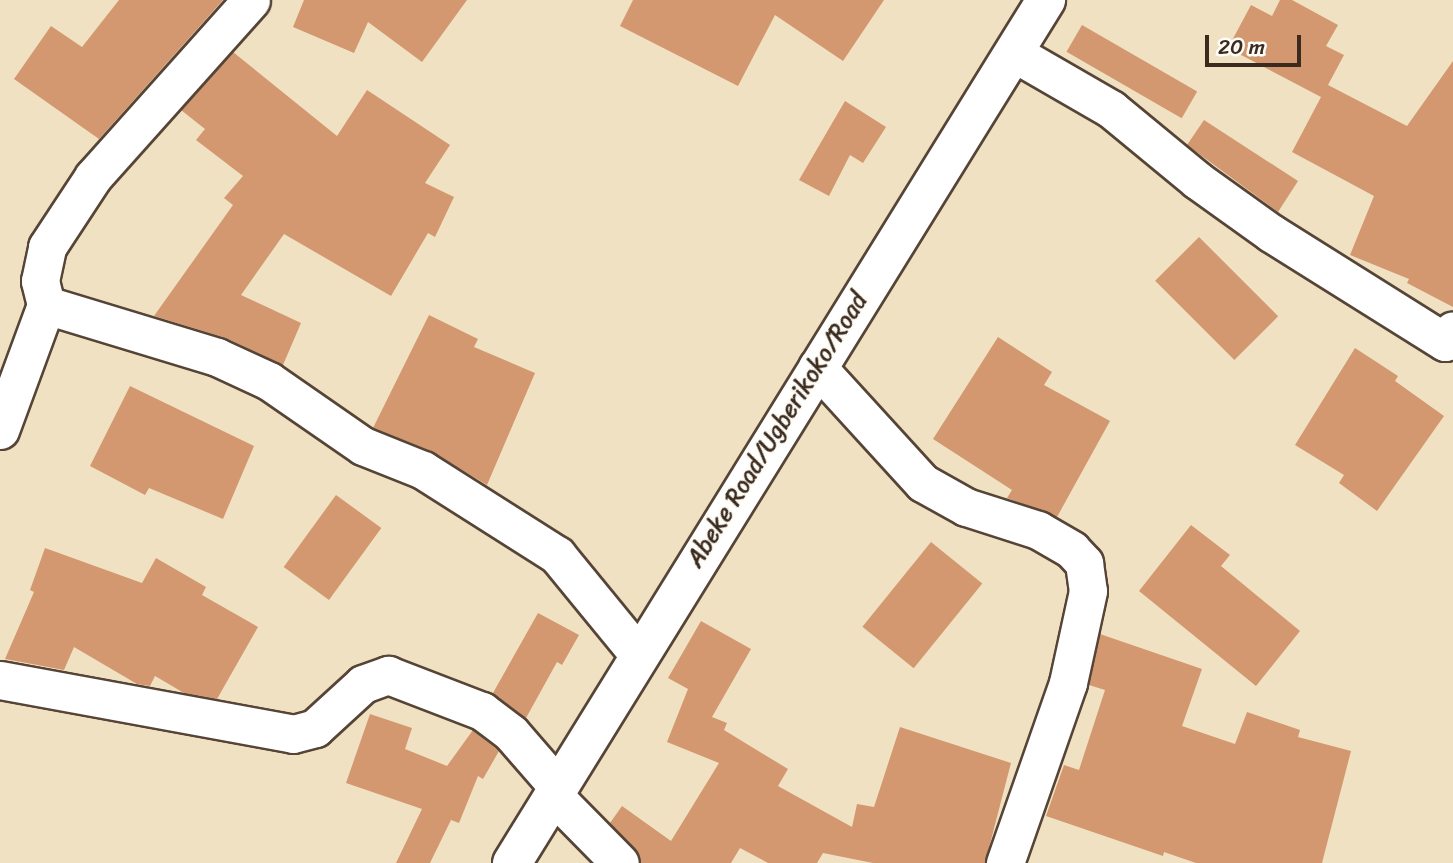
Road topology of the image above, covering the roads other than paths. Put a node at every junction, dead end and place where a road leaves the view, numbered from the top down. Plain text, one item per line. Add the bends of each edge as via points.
1 (251, 0) edge
2 (1033, 6) edge
3 (1014, 52) junction
4 (46, 305) junction
5 (1450, 342) edge
6 (817, 367) junction
7 (0, 430) edge
8 (638, 654) junction
9 (0, 680) edge
10 (555, 791) junction
11 (512, 863) edge
12 (620, 863) edge
13 (1005, 863) edge

1 - 4 street via 93,177 47,247 40,281
2 - 3 street, Abeke Road/Ugberikoko/Road
3 - 5 street via 1111,109 1196,180 1271,233
3 - 6 street, Abeke Road/Ugberikoko/Road
4 - 7 street
4 - 8 street via 218,357 269,381 363,446 422,470 557,555
6 - 8 street, Abeke Road/Ugberikoko/Road
6 - 13 street via 923,483 966,507 1038,530 1072,550 1084,563 1088,591 1068,683
8 - 10 street, Abeke Road/Ugberikoko/Road
9 - 10 street via 293,734 315,727 363,684 388,675 482,711 511,733
10 - 11 street, Abeke Road/Ugberikoko/Road
10 - 12 street

